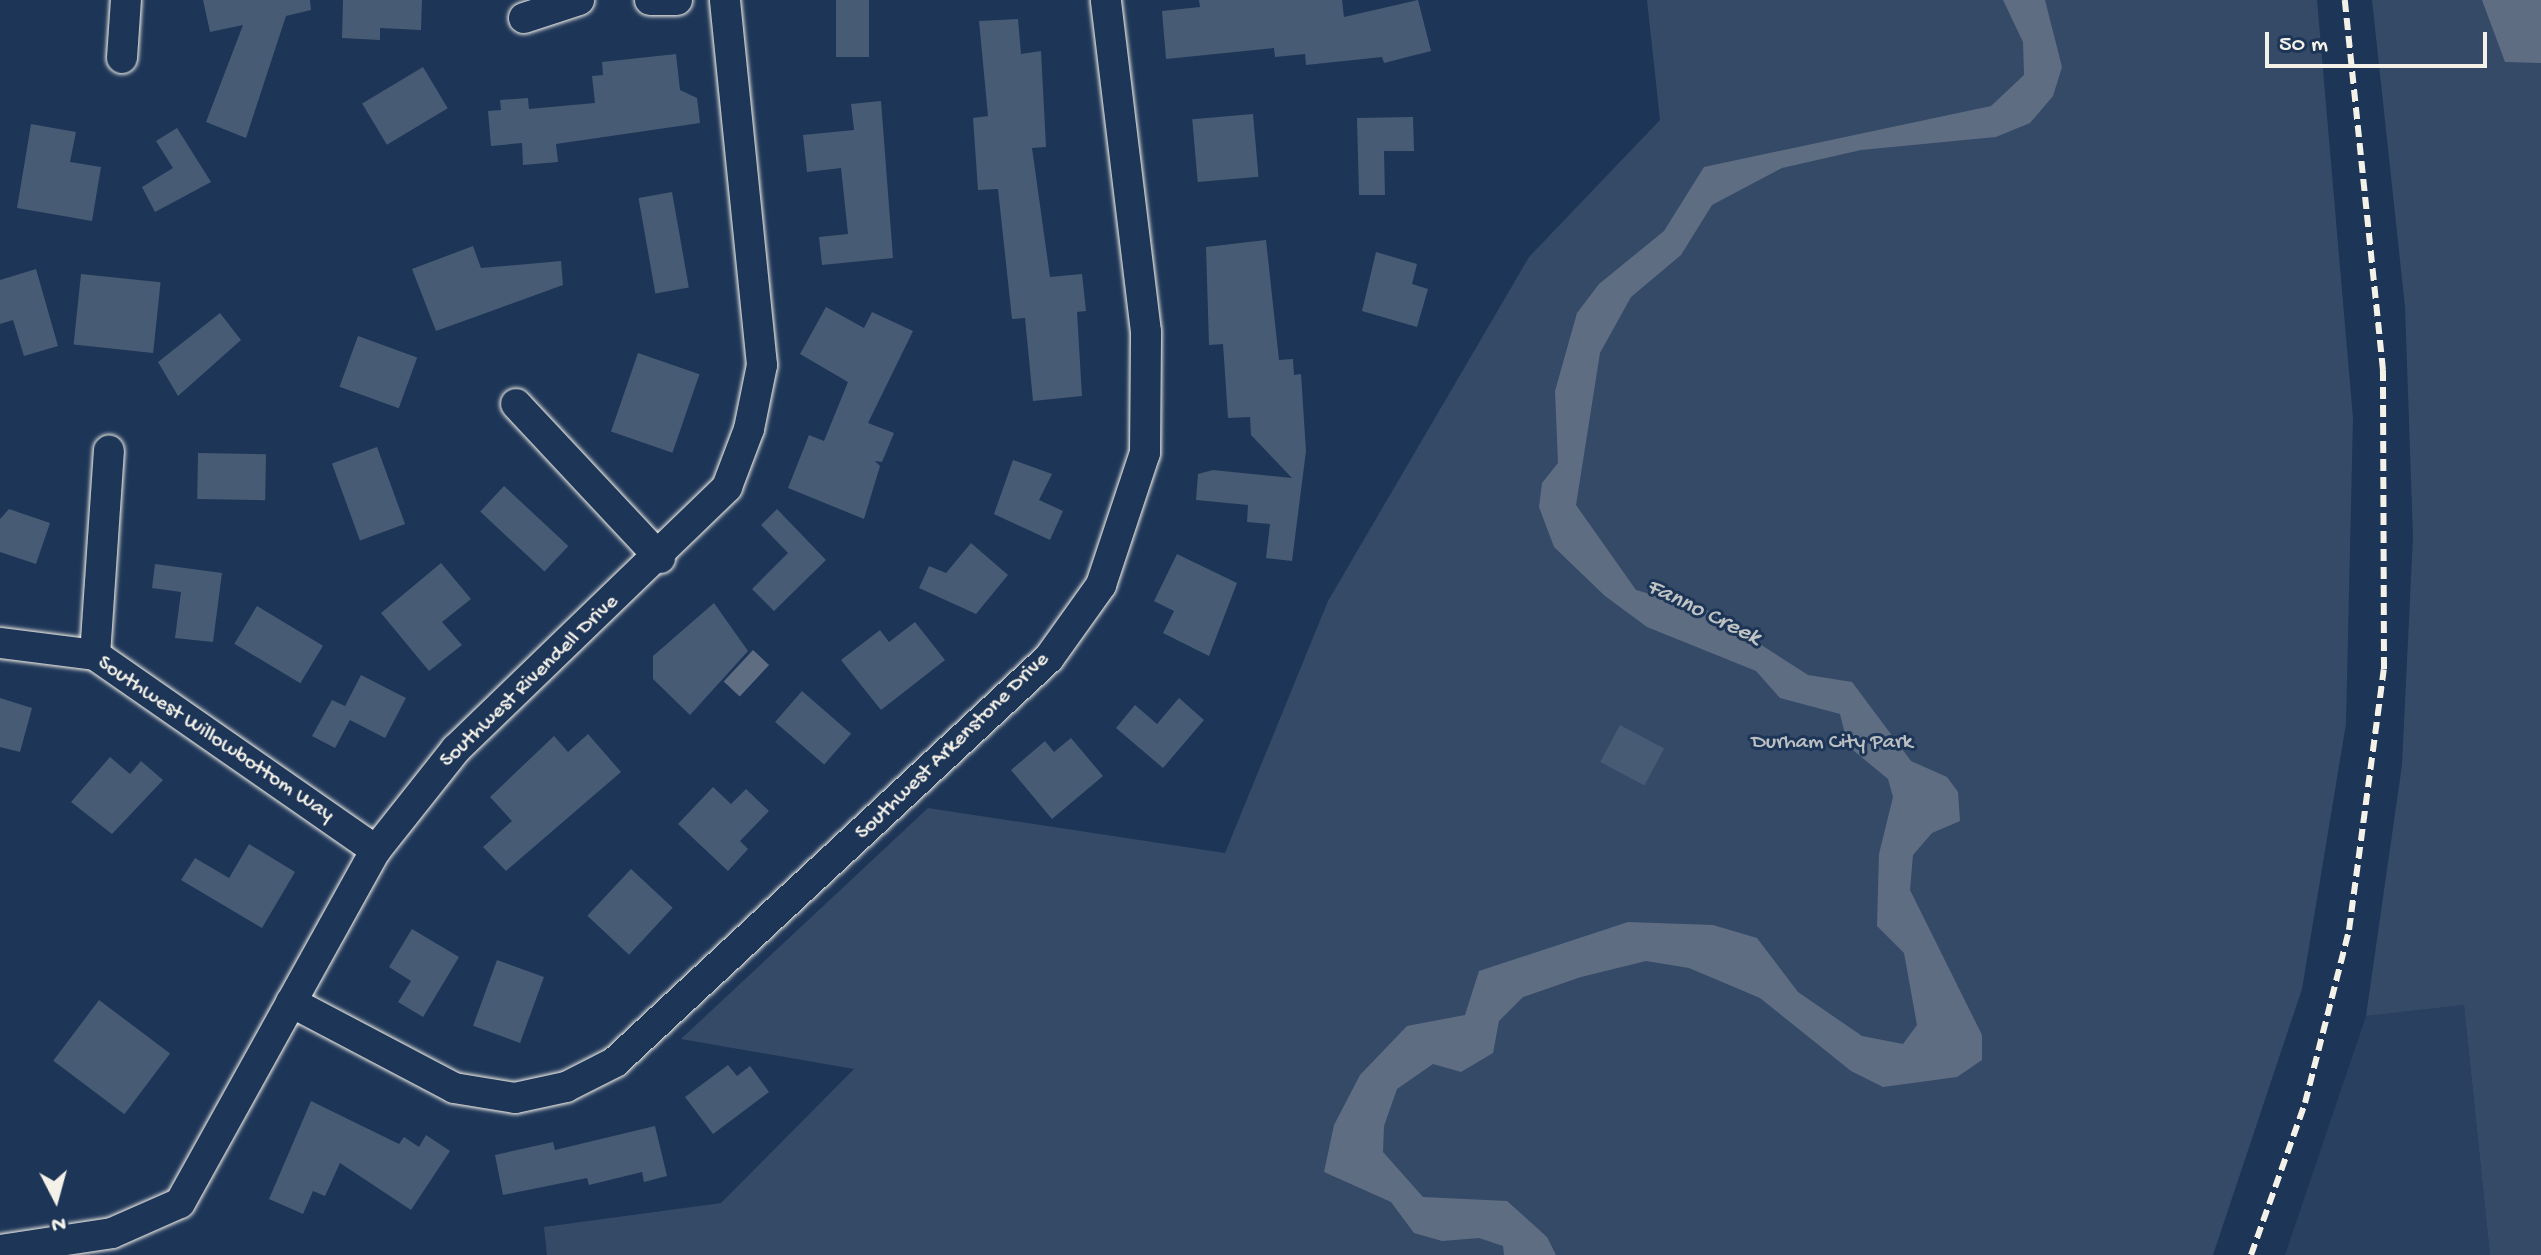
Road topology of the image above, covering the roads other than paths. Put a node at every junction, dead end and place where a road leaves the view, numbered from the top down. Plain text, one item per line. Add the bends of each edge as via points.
1 (126, 0) edge
2 (579, 0) edge
3 (650, 0) edge
4 (677, 0) edge
5 (725, 0) edge
6 (1106, 0) edge
7 (524, 18) dead end
8 (122, 58) dead end
9 (516, 404) dead end
10 (109, 450) dead end
11 (660, 558) junction
12 (0, 643) edge
13 (95, 655) junction
14 (376, 850) junction
15 (291, 1002) junction
16 (0, 1250) edge

1 - 8 street
2 - 7 street
3 - 4 street
5 - 11 street, Southwest Rivendell Drive via 762,365 749,429 727,487
6 - 15 street, Southwest Arkenstone Drive via 1146,332 1145,453 1101,585 1049,658 615,1062 566,1087 515,1098 454,1088
9 - 11 street
10 - 13 street
11 - 14 street, Southwest Rivendell Drive via 456,749
12 - 13 street, Southwest Willowbottom Way
13 - 14 street, Southwest Willowbottom Way
14 - 15 street, Southwest Rivendell Drive
15 - 16 street, Southwest Rivendell Drive via 180,1203 112,1233

